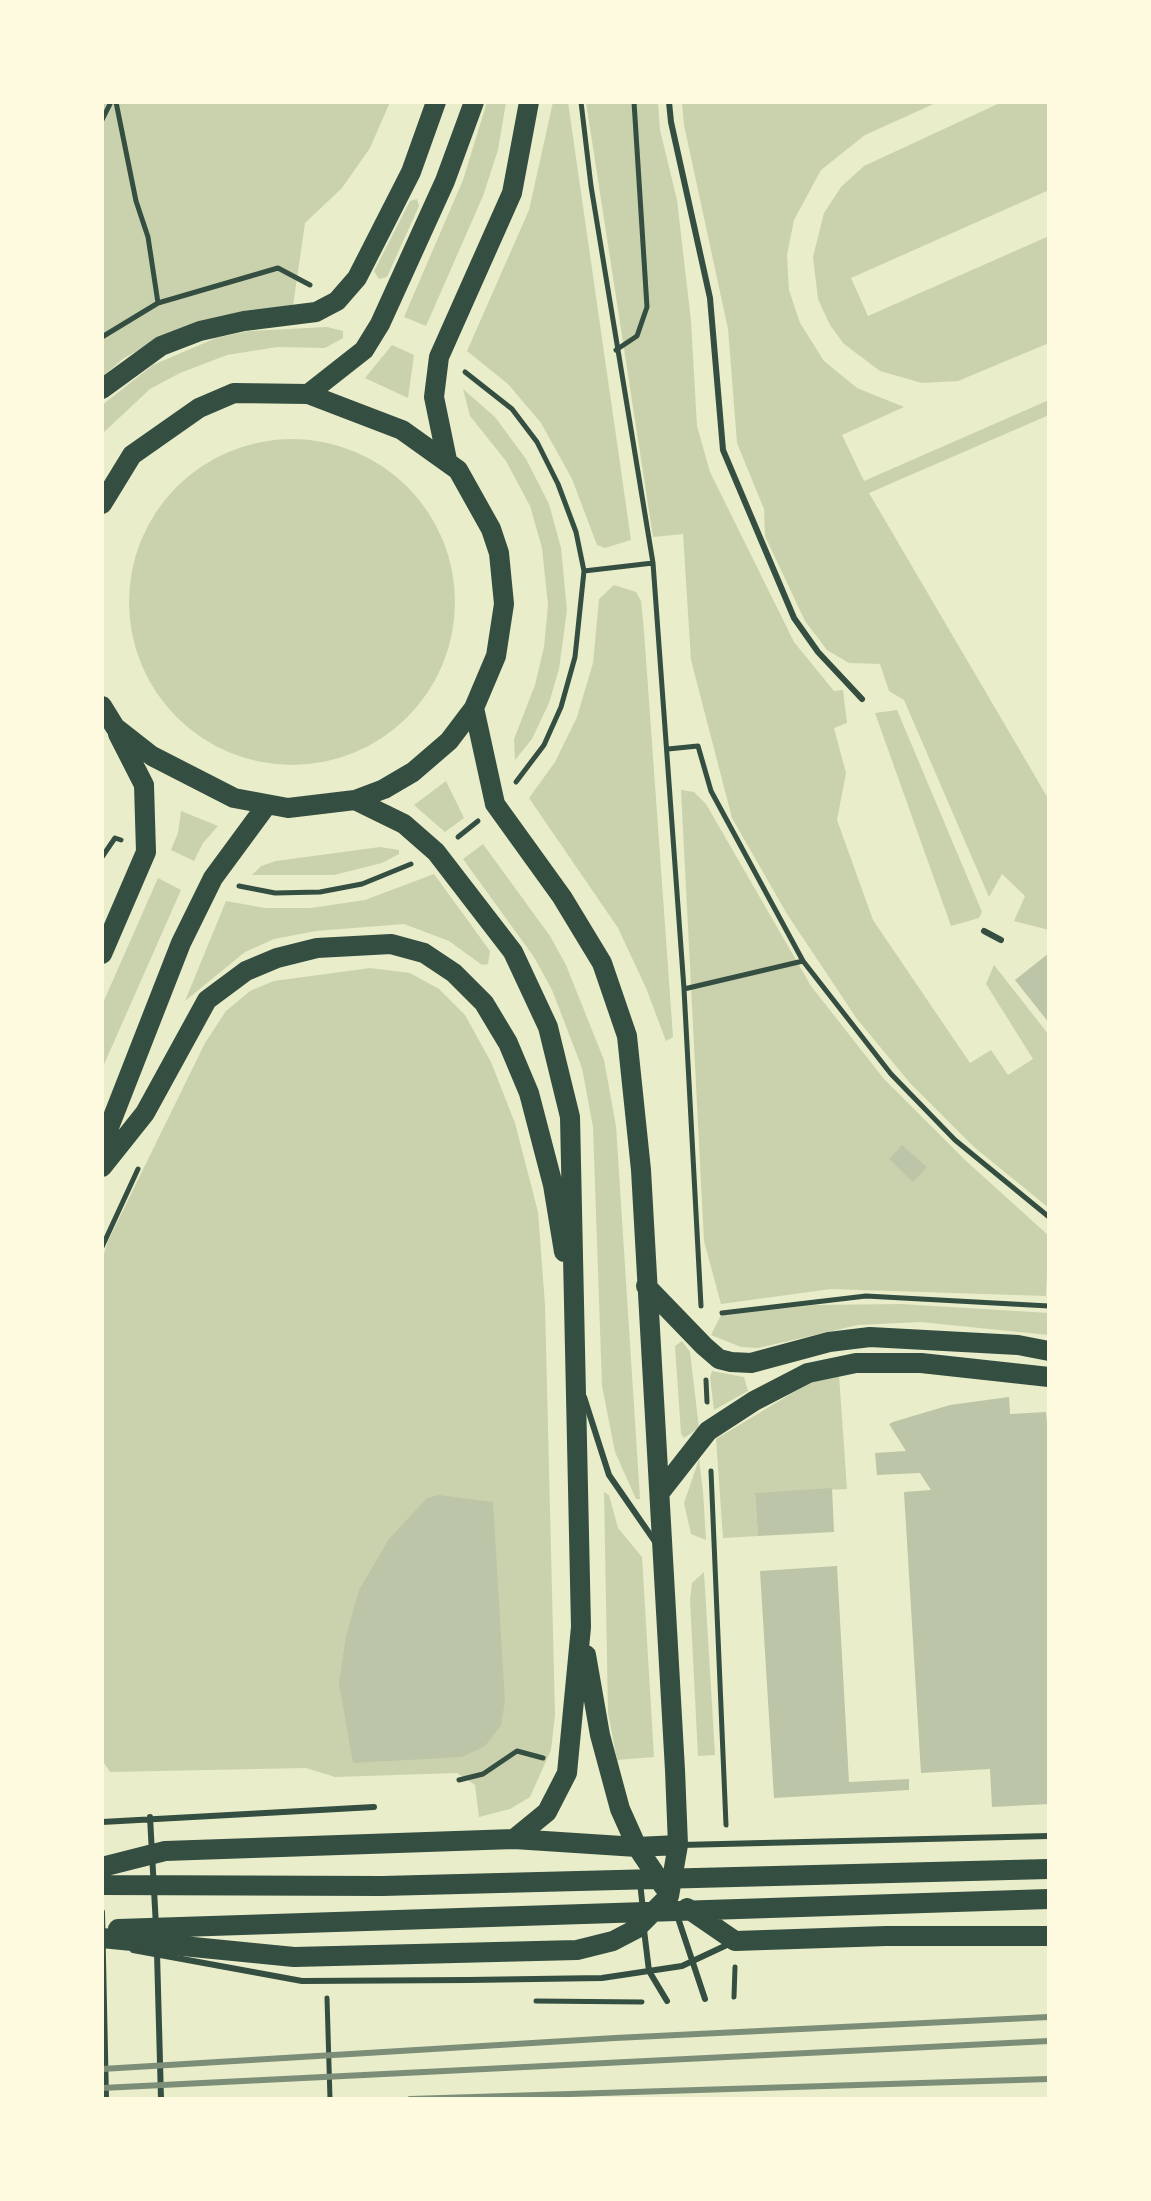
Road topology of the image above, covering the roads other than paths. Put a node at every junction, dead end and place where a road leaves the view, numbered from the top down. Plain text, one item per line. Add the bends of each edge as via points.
1 (436, 102) edge
2 (474, 102) edge
3 (529, 102) edge
4 (669, 102) edge
5 (102, 389) edge
6 (308, 394) junction
7 (447, 460) junction
8 (102, 504) edge
9 (862, 699) dead end
10 (102, 706) edge
11 (474, 708) junction
12 (115, 727) junction
13 (355, 800) junction
14 (266, 806) junction
15 (984, 931) dead end
16 (1001, 940) dead end
17 (102, 954) edge
18 (102, 1145) edge
19 (102, 1167) edge
20 (646, 1286) junction
21 (573, 1307) junction
22 (1049, 1351) edge
23 (576, 1375) junction
24 (1049, 1377) edge
25 (661, 1491) junction
26 (664, 1554) junction
27 (581, 1627) junction
28 (374, 1807) dead end
29 (150, 1817) junction
30 (102, 1822) edge
31 (1049, 1836) edge
32 (514, 1839) junction
33 (678, 1845) junction
34 (638, 1854) junction
35 (102, 1867) edge
36 (1049, 1869) edge
37 (640, 1877) dead end
38 (102, 1885) edge
39 (669, 1896) junction
40 (1049, 1899) edge
41 (102, 1912) edge
42 (644, 1923) junction
43 (102, 1930) edge
44 (1049, 1936) edge
45 (102, 1941) edge
46 (736, 1947) junction
47 (695, 1961) junction
48 (649, 1971) junction
49 (705, 1999) dead end
50 (667, 2001) dead end
51 (106, 2099) edge
52 (161, 2099) edge

1 - 5 main road via 411,172 357,278 337,301 316,312 200,331 161,346
2 - 6 main road via 445,181 380,324 364,350
3 - 7 main road via 512,193 439,357 434,397
4 - 9 lane via 710,298 723,450 794,618
6 - 7 main road via 402,430
6 - 8 main road via 234,393 199,408 132,455
7 - 11 main road via 473,491 491,529 504,585 496,656
10 - 12 main road
11 - 13 main road via 449,741 413,772
11 - 20 main road via 495,804 602,963 627,1036
12 - 14 main road via 197,783
12 - 17 main road via 144,785 146,852
13 - 14 main road via 320,807
13 - 21 main road via 404,824 436,852 513,952 548,1027 570,1117
14 - 18 main road via 200,904
15 - 16 lane
19 - 21 main road via 145,1113 207,1000 246,971 317,948 391,944 424,953 484,1003 508,1043 529,1093 553,1185
20 - 22 main road via 704,1346 731,1362 751,1363 870,1337
20 - 25 main road
21 - 23 main road
23 - 26 lane via 609,1475
23 - 27 main road
24 - 25 main road via 921,1363 856,1363 808,1373 708,1431
25 - 26 main road
26 - 33 main road
27 - 32 main road via 567,1773 547,1812
27 - 34 main road via 609,1772
28 - 29 lane
29 - 30 lane
29 - 52 lane
31 - 33 lane
32 - 34 main road
32 - 35 main road via 165,1851
33 - 34 main road
33 - 39 main road
34 - 39 main road
36 - 38 main road via 382,1886
37 - 42 lane
39 - 42 main road
39 - 46 main road
39 - 47 lane
40 - 43 main road
41 - 51 lane
42 - 45 main road via 613,1941 577,1950 294,1957
42 - 48 lane
44 - 46 main road via 886,1936
45 - 48 lane via 302,1981 602,1978
46 - 47 lane
47 - 48 lane
47 - 49 lane
48 - 50 lane

